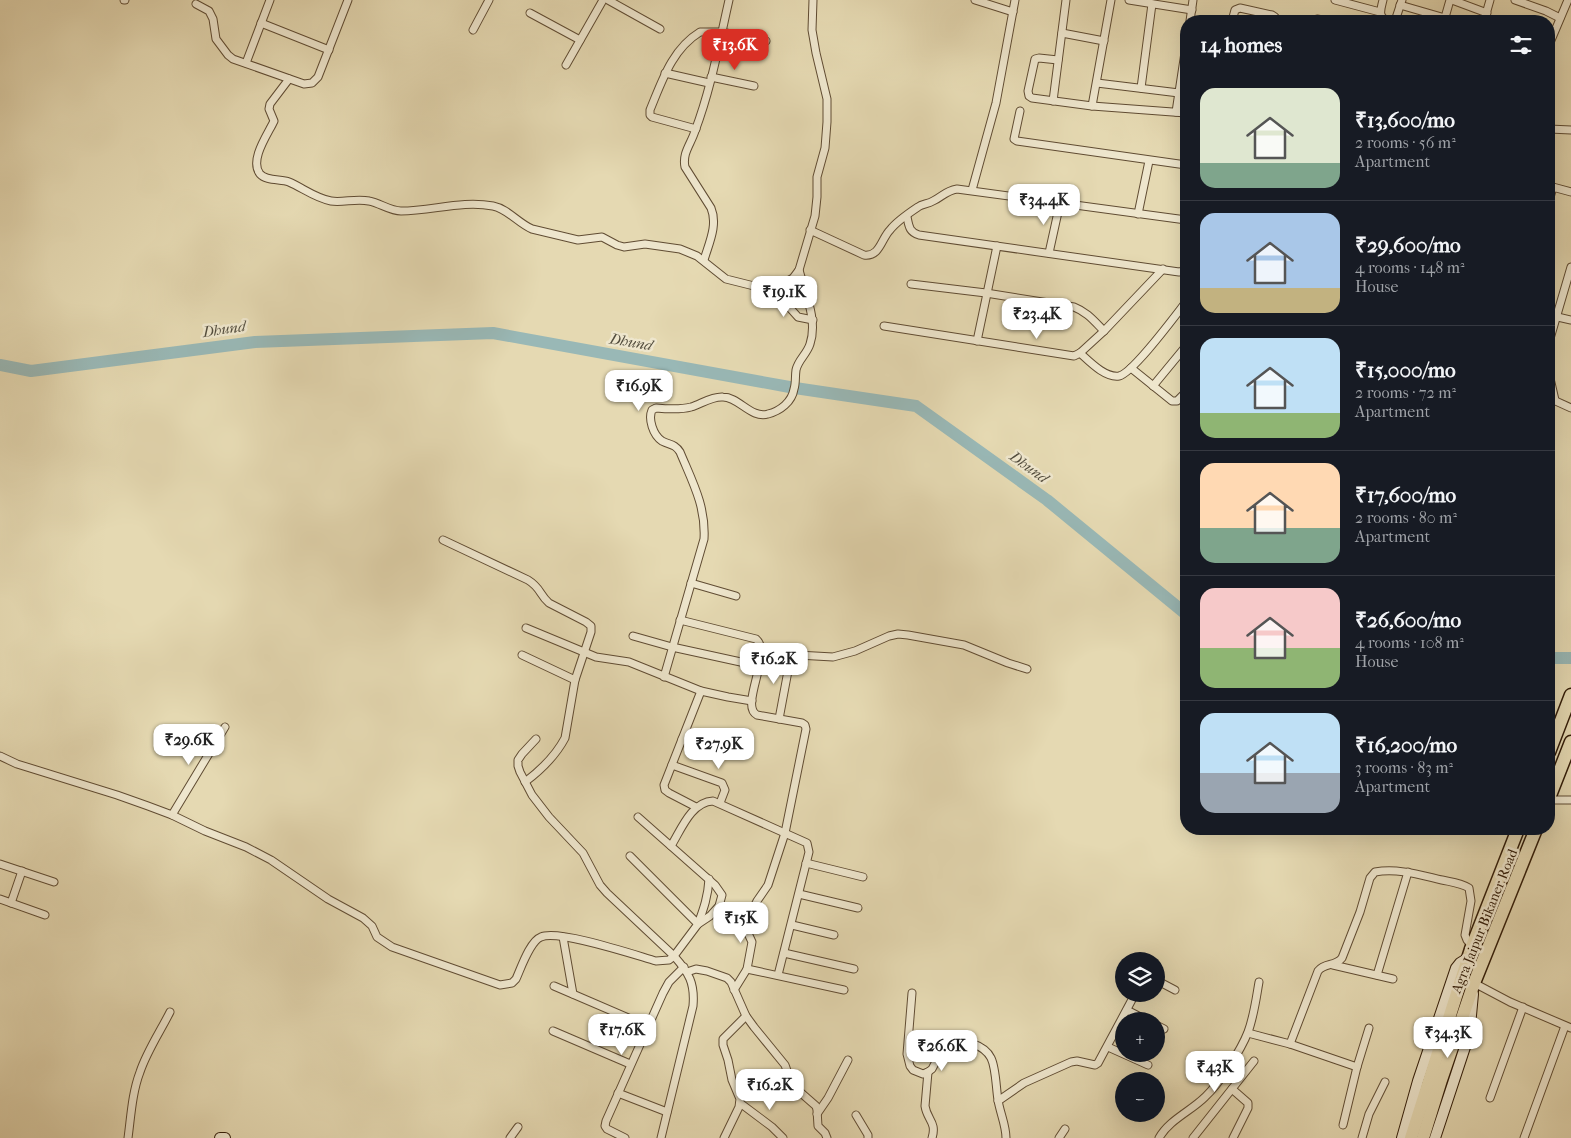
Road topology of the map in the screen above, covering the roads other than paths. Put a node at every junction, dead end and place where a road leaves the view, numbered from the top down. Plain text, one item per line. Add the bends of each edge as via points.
1 (270, 0) edge
2 (348, 0) edge
3 (489, 0) edge
4 (603, 0) edge
5 (608, 0) edge
6 (729, 0) edge
7 (810, 0) edge
8 (975, 0) edge
9 (1015, 0) edge
10 (1066, 0) edge
11 (1110, 0) edge
12 (1129, 0) edge
13 (1194, 0) edge
14 (1335, 0) edge
15 (1383, 0) edge
16 (1451, 0) edge
17 (1490, 0) edge
18 (1515, 0) edge
19 (1568, 0) edge
20 (1401, 3) edge
21 (196, 4) dead end
22 (1152, 4) junction
23 (1192, 10) junction
24 (1013, 12) junction
25 (1380, 12) junction
26 (1486, 12) junction
27 (530, 13) dead end
28 (1191, 15) edge
29 (1234, 15) edge
30 (1272, 15) edge
31 (1381, 15) edge
32 (1397, 15) edge
33 (1432, 15) edge
34 (1446, 15) edge
35 (1485, 15) edge
36 (1553, 15) edge
37 (1555, 16) edge
38 (1560, 18) junction
39 (261, 23) junction
40 (660, 29) dead end
41 (473, 30) dead end
42 (1555, 30) edge
43 (721, 32) junction
44 (1062, 33) junction
45 (580, 40) junction
46 (766, 41) dead end
47 (1104, 41) junction
48 (329, 50) junction
49 (1058, 60) junction
50 (246, 63) junction
51 (566, 64) dead end
52 (665, 73) junction
53 (289, 79) junction
54 (710, 80) junction
55 (1097, 83) junction
56 (754, 86) dead end
57 (1180, 86) edge
58 (1141, 88) junction
59 (1179, 93) junction
60 (1053, 102) junction
61 (1092, 106) junction
62 (1020, 111) dead end
63 (1176, 112) junction
64 (1180, 112) edge
65 (696, 128) junction
66 (1555, 129) edge
67 (1571, 130) edge
68 (1149, 161) junction
69 (1180, 165) edge
70 (1555, 188) edge
71 (972, 190) junction
72 (1571, 192) edge
73 (1060, 203) junction
74 (1138, 214) junction
75 (907, 216) junction
76 (1180, 219) edge
77 (810, 230) junction
78 (996, 246) junction
79 (1050, 253) junction
80 (704, 260) junction
81 (1571, 267) edge
82 (798, 270) junction
83 (1163, 270) junction
84 (1180, 270) edge
85 (911, 284) dead end
86 (772, 288) junction
87 (986, 293) junction
88 (1555, 308) edge
89 (1180, 309) edge
90 (1555, 317) edge
91 (813, 320) junction
92 (1571, 320) edge
93 (884, 326) dead end
94 (1104, 331) junction
95 (977, 341) junction
96 (1080, 353) junction
97 (1180, 353) edge
98 (1131, 368) junction
99 (1153, 386) junction
100 (1180, 398) edge
101 (1555, 400) edge
102 (1571, 408) edge
103 (443, 540) dead end
104 (691, 583) junction
105 (736, 596) dead end
106 (680, 620) junction
107 (526, 628) dead end
108 (633, 636) dead end
109 (672, 648) junction
110 (584, 653) junction
111 (760, 653) junction
112 (522, 655) dead end
113 (791, 655) junction
114 (759, 666) junction
115 (1027, 669) dead end
116 (664, 677) junction
117 (575, 680) junction
118 (700, 691) junction
119 (1571, 695) edge
120 (752, 701) junction
121 (779, 719) junction
122 (225, 727) dead end
123 (1555, 736) edge
124 (536, 739) dead end
125 (682, 739) junction
126 (1571, 742) edge
127 (721, 754) dead end
128 (0, 756) edge
129 (672, 765) junction
130 (525, 782) junction
131 (1555, 782) edge
132 (1555, 799) edge
133 (1571, 800) edge
134 (720, 803) junction
135 (696, 807) junction
136 (172, 815) junction
137 (638, 817) dead end
138 (784, 833) junction
139 (1516, 835) edge
140 (1534, 835) edge
141 (671, 846) junction
142 (630, 856) dead end
143 (806, 863) junction
144 (0, 864) edge
145 (22, 871) junction
146 (1408, 872) junction
147 (863, 877) dead end
148 (709, 879) junction
149 (54, 882) dead end
150 (799, 894) junction
151 (0, 899) edge
152 (12, 903) junction
153 (719, 906) junction
154 (858, 908) dead end
155 (45, 915) dead end
156 (698, 924) junction
157 (792, 925) junction
158 (746, 929) junction
159 (834, 935) dead end
160 (563, 937) junction
161 (677, 952) junction
162 (1470, 952) junction
163 (784, 954) junction
164 (1334, 965) junction
165 (690, 969) junction
166 (747, 969) junction
167 (854, 969) dead end
168 (778, 975) junction
169 (1376, 975) junction
170 (1393, 979) dead end
171 (1259, 982) dead end
172 (1474, 983) junction
173 (1165, 985) edge
174 (554, 986) dead end
175 (734, 990) junction
176 (844, 990) dead end
177 (1175, 990) dead end
178 (912, 993) dead end
179 (573, 994) junction
180 (1130, 1002) edge
181 (1522, 1007) junction
182 (1126, 1010) junction
183 (170, 1012) dead end
184 (1130, 1012) edge
185 (746, 1016) junction
186 (647, 1026) junction
187 (1568, 1027) edge
188 (1369, 1028) dead end
189 (552, 1031) dead end
190 (1248, 1033) junction
191 (1290, 1044) junction
192 (1108, 1047) junction
193 (848, 1060) dead end
194 (1254, 1060) dead end
195 (630, 1064) junction
196 (1148, 1065) dead end
197 (1357, 1067) junction
198 (928, 1072) junction
199 (1385, 1082) dead end
200 (1232, 1090) junction
201 (618, 1093) junction
202 (1490, 1098) dead end
203 (998, 1101) junction
204 (740, 1103) junction
205 (667, 1112) junction
206 (817, 1114) junction
207 (856, 1115) dead end
208 (1343, 1125) dead end
209 (518, 1127) dead end
210 (1065, 1129) dead end
211 (128, 1138) edge
212 (220, 1138) edge
213 (225, 1138) edge
214 (510, 1138) edge
215 (625, 1138) edge
216 (661, 1138) edge
217 (724, 1138) edge
218 (783, 1138) edge
219 (827, 1138) edge
220 (868, 1138) edge
221 (932, 1138) edge
222 (1006, 1138) edge
223 (1059, 1138) edge
224 (1159, 1138) edge
225 (1193, 1138) edge
226 (1232, 1138) edge
227 (1362, 1138) edge
228 (1402, 1138) edge
229 (1411, 1138) edge
230 (1424, 1138) edge
231 (1435, 1138) edge
232 (1524, 1138) edge

1 - 39 street
2 - 48 street
3 - 41 street
4 - 45 street
5 - 40 street
6 - 43 street
7 - 77 street via 812,30 828,110 825,148 817,177 816,206
8 - 24 street
9 - 24 street
10 - 44 street
11 - 47 street
12 - 22 street
13 - 23 street
14 - 25 street
15 - 25 street
16 - 26 street
16 - 34 street
17 - 26 street
18 - 36 street
19 - 38 street
20 - 32 street
20 - 33 street
21 - 50 street via 206,8 211,15 216,39 228,55
22 - 23 street
22 - 58 street
23 - 28 street
24 - 71 street via 996,103
25 - 31 street
26 - 35 street
27 - 45 street
29 - 30 street via 1240,8
37 - 38 street
38 - 42 street
39 - 48 street
39 - 50 street
43 - 46 street
43 - 52 street via 696,35 674,56
43 - 54 street
44 - 47 street
44 - 49 street
45 - 51 street
47 - 55 street
48 - 53 street via 318,77 312,83
49 - 60 street
49 - 60 street via 1035,59 1028,91 1032,98
50 - 53 street
52 - 54 street
52 - 65 street via 650,115
53 - 80 street via 270,104 274,121 258,154 259,173 267,178 283,180 319,198 362,200 398,211 465,204 492,206 505,210 532,229 578,240 602,237 624,247 645,244 680,249
54 - 56 street
54 - 65 street
55 - 58 street
55 - 61 street
57 - 59 street
58 - 59 street
59 - 63 street
60 - 61 street
61 - 63 street
62 - 68 street via 1014,134 1017,141
63 - 64 street
65 - 80 street via 683,161 714,214 714,228
66 - 67 street
68 - 69 street
68 - 74 street
70 - 72 street
71 - 73 street
71 - 75 street via 951,190
73 - 74 street
73 - 79 street
74 - 76 street
75 - 77 street via 888,231 878,250 869,256
75 - 78 street via 913,233
77 - 82 street
78 - 79 street
78 - 87 street
79 - 83 street
80 - 86 street via 735,282
81 - 88 street
82 - 86 street via 793,278
82 - 91 street
83 - 84 street
83 - 94 street
85 - 87 street
86 - 91 street via 798,317
87 - 94 street via 1074,307 1090,316
87 - 95 street
89 - 98 street
90 - 92 street
91 - 104 street via 812,339 798,364 795,388 782,407 761,415 722,396 686,408 652,410 651,423 657,436 676,446 680,452 704,518 704,539
93 - 95 street
94 - 96 street
95 - 96 street via 1069,356
96 - 98 street via 1111,375 1124,374
97 - 99 street
98 - 99 street
99 - 100 street via 1172,401
101 - 102 street
103 - 110 street via 528,580 540,589 544,599 586,622 590,632
104 - 105 street
104 - 106 street
106 - 109 street
106 - 111 street via 756,639 760,642
107 - 110 street
108 - 109 street
109 - 114 street
109 - 116 street
110 - 116 street via 629,662
110 - 117 street
111 - 113 street
111 - 114 street
112 - 117 street
113 - 115 street via 833,656 856,651 898,634 964,644
113 - 121 street
114 - 120 street
116 - 118 street
117 - 130 street via 566,738 547,763
118 - 120 street
118 - 125 street
119 - 123 highway
120 - 121 street via 754,713
121 - 138 street via 802,723 806,729
122 - 136 street
124 - 130 street via 518,760
125 - 127 street
125 - 129 street
126 - 131 highway
128 - 136 street
129 - 134 street via 722,784 725,790
129 - 135 street via 664,785 666,790
130 - 161 street via 540,806 583,853 600,885
132 - 133 street
134 - 135 street via 708,801
134 - 138 street
135 - 141 street
136 - 160 street via 271,860 328,899 363,918 377,937 392,947 496,984 512,984 536,940 550,935
137 - 141 street
138 - 143 street via 807,843
138 - 158 street via 768,885 757,901 754,919
139 - 162 highway, Agra Jaipur Bikaner Road
140 - 172 highway, Agra Jaipur Bikaner Road
141 - 148 street
142 - 156 street
143 - 147 street
143 - 150 street
144 - 145 street
145 - 149 street
145 - 152 street
146 - 162 street via 1469,888 1471,901 1465,935
146 - 164 street via 1386,870 1375,872 1370,878 1346,947
146 - 169 street
148 - 153 street via 722,895
148 - 156 street via 705,906
150 - 154 street
150 - 157 street
151 - 152 street
152 - 155 street
153 - 156 street
153 - 158 street
156 - 161 street
157 - 159 street
157 - 163 street
158 - 166 street via 752,942
160 - 161 street via 656,960 669,960
160 - 179 street
161 - 165 street
162 - 228 street via 1456,968
162 - 229 highway, Agra Jaipur Bikaner Road
163 - 167 street
163 - 168 street
164 - 169 street
164 - 191 street via 1325,965 1318,971
165 - 175 street via 727,978
165 - 186 street via 669,982
165 - 205 street via 693,1006
166 - 168 street
166 - 175 street
168 - 176 street
169 - 170 street
171 - 190 street
172 - 181 street
172 - 230 highway, Agra Jaipur Bikaner Road
172 - 231 street via 1470,1026
173 - 177 street
174 - 179 street
175 - 185 street
178 - 198 street via 908,1061 913,1070 923,1074
179 - 186 street
180 - 182 street
181 - 187 street
181 - 202 street
182 - 184 street
182 - 192 street
183 - 211 street via 140,1073
185 - 204 street via 726,1035 723,1044
185 - 206 street via 785,1065 795,1087 816,1106
186 - 195 street
187 - 232 street
188 - 197 street
189 - 195 street
190 - 191 street
190 - 224 street via 1214,1088 1169,1125
191 - 197 street
192 - 196 street
192 - 203 street via 1095,1065 1071,1062 1024,1083
193 - 206 street
194 - 200 street
195 - 201 street
197 - 208 street
198 - 203 street via 950,1041 978,1046 991,1058
198 - 221 street via 925,1106 934,1126
199 - 227 street via 1369,1114
200 - 225 street
200 - 226 street via 1248,1103 1248,1108
201 - 205 street
201 - 215 street via 605,1126 610,1132
203 - 222 street
204 - 217 street
204 - 218 street
205 - 216 street
206 - 219 street via 818,1126
207 - 220 street
209 - 214 street
210 - 223 street
212 - 213 street

